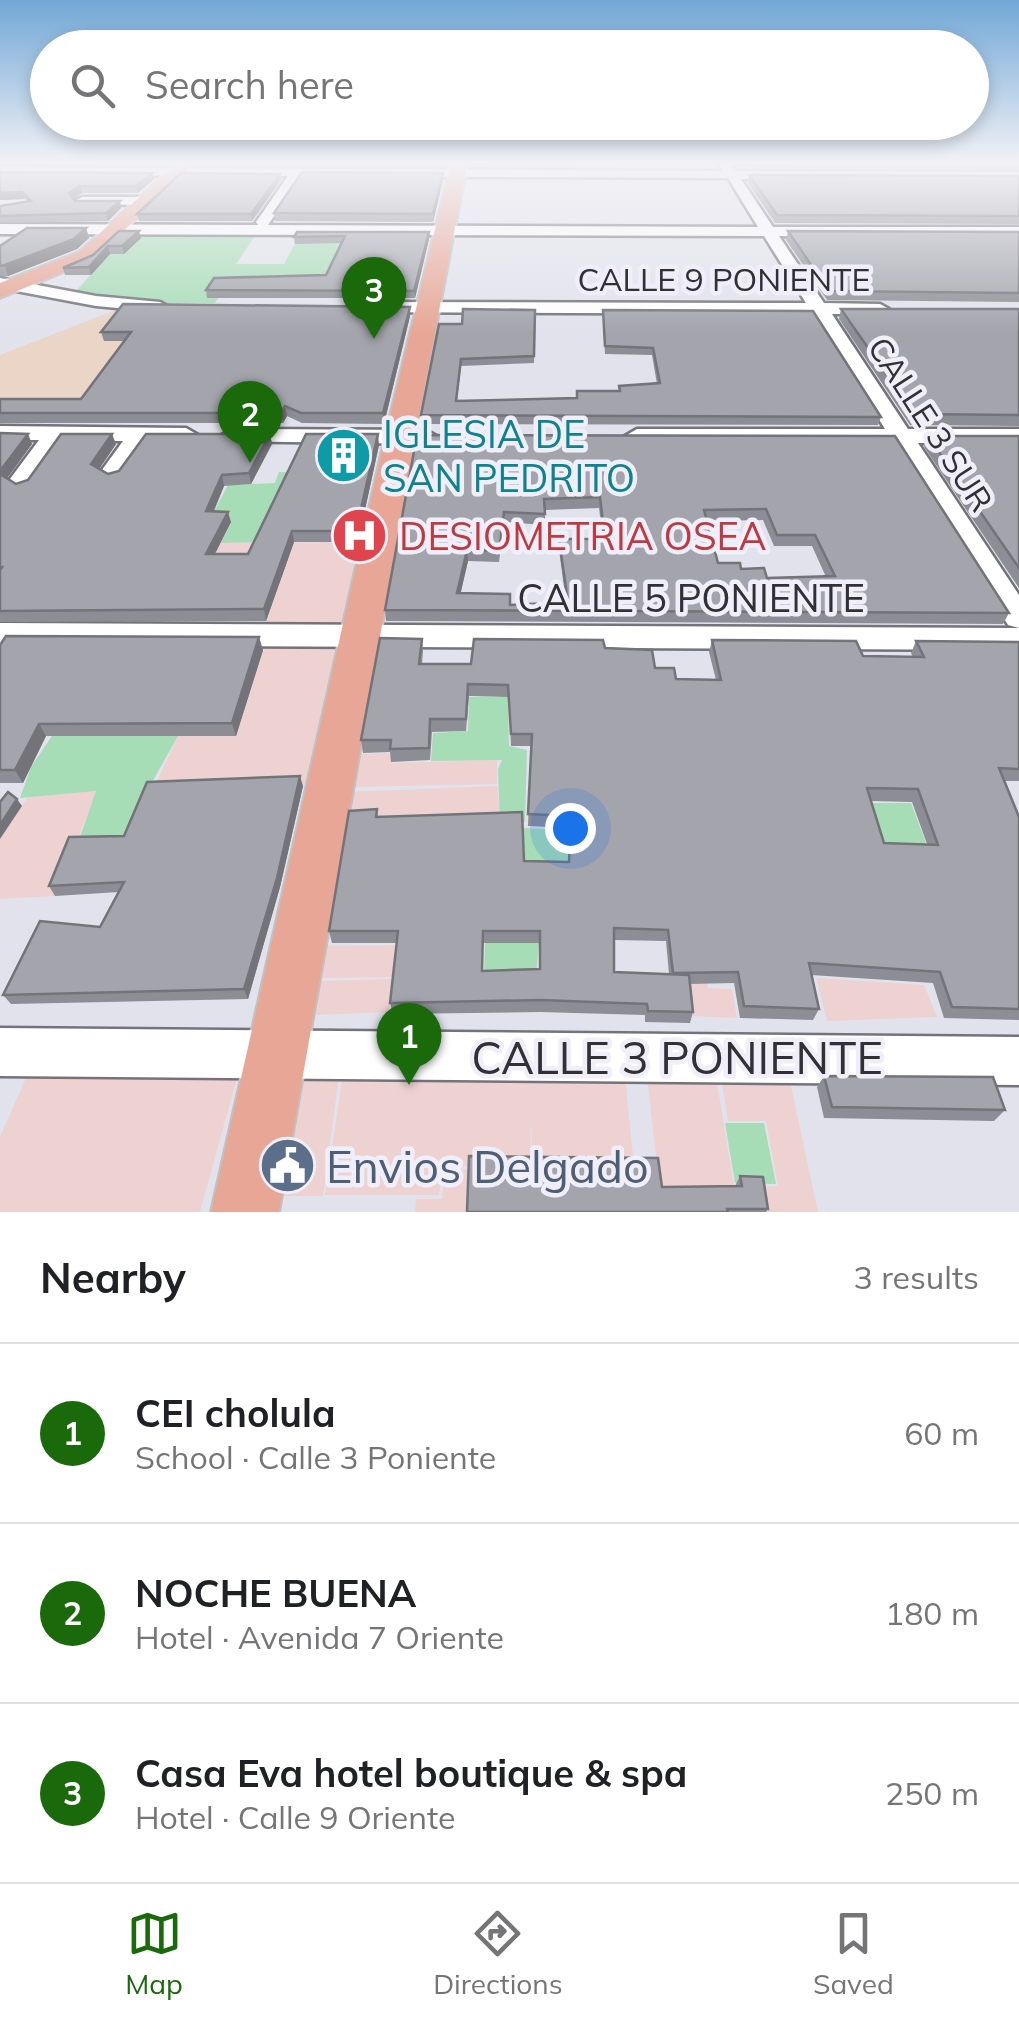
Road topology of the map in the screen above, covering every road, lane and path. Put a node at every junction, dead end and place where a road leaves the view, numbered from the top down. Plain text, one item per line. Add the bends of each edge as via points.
1 (126, 221) edge
2 (448, 221) edge
3 (760, 221) edge
4 (0, 228) edge
5 (118, 228) junction
6 (446, 230) junction
7 (766, 231) junction
8 (1019, 232) edge
9 (37, 246) edge
10 (98, 246) junction
11 (4, 287) edge
12 (171, 306) edge
13 (336, 307) edge
14 (430, 308) junction
15 (818, 309) junction
16 (905, 310) edge
17 (0, 434) edge
18 (56, 434) junction
19 (139, 435) junction
20 (617, 436) edge
21 (900, 436) junction
22 (1019, 436) edge
23 (400, 437) junction
24 (459, 437) edge
25 (111, 474) edge
26 (20, 483) edge
27 (1019, 618) edge
28 (0, 634) edge
29 (362, 636) junction
30 (1019, 640) edge
31 (0, 1052) edge
32 (275, 1057) junction
33 (1019, 1061) edge
34 (246, 1212) edge

1 - 5 main road
2 - 6 main road
3 - 7 street, CALLE 3 SUR
4 - 5 street
5 - 6 street via 278,236
5 - 10 main road
6 - 7 street
6 - 14 main road
7 - 8 street
7 - 15 street, CALLE 3 SUR
9 - 10 street
10 - 11 main road
11 - 12 street
13 - 14 street, CALLE 9 PONIENTE
14 - 15 street, CALLE 9 PONIENTE
14 - 23 main road
15 - 16 street, CALLE 9 PONIENTE
15 - 21 street, CALLE 3 SUR
17 - 18 street
18 - 19 street
18 - 26 street
19 - 23 street
19 - 25 street
20 - 21 street
21 - 22 street
21 - 27 street, CALLE 3 SUR
23 - 24 street
23 - 29 main road
28 - 29 street, CALLE 5 PONIENTE
29 - 30 street, CALLE 5 PONIENTE
29 - 32 main road
31 - 32 street, CALLE 3 PONIENTE
32 - 33 street, CALLE 3 PONIENTE via 795,1054
32 - 34 main road

